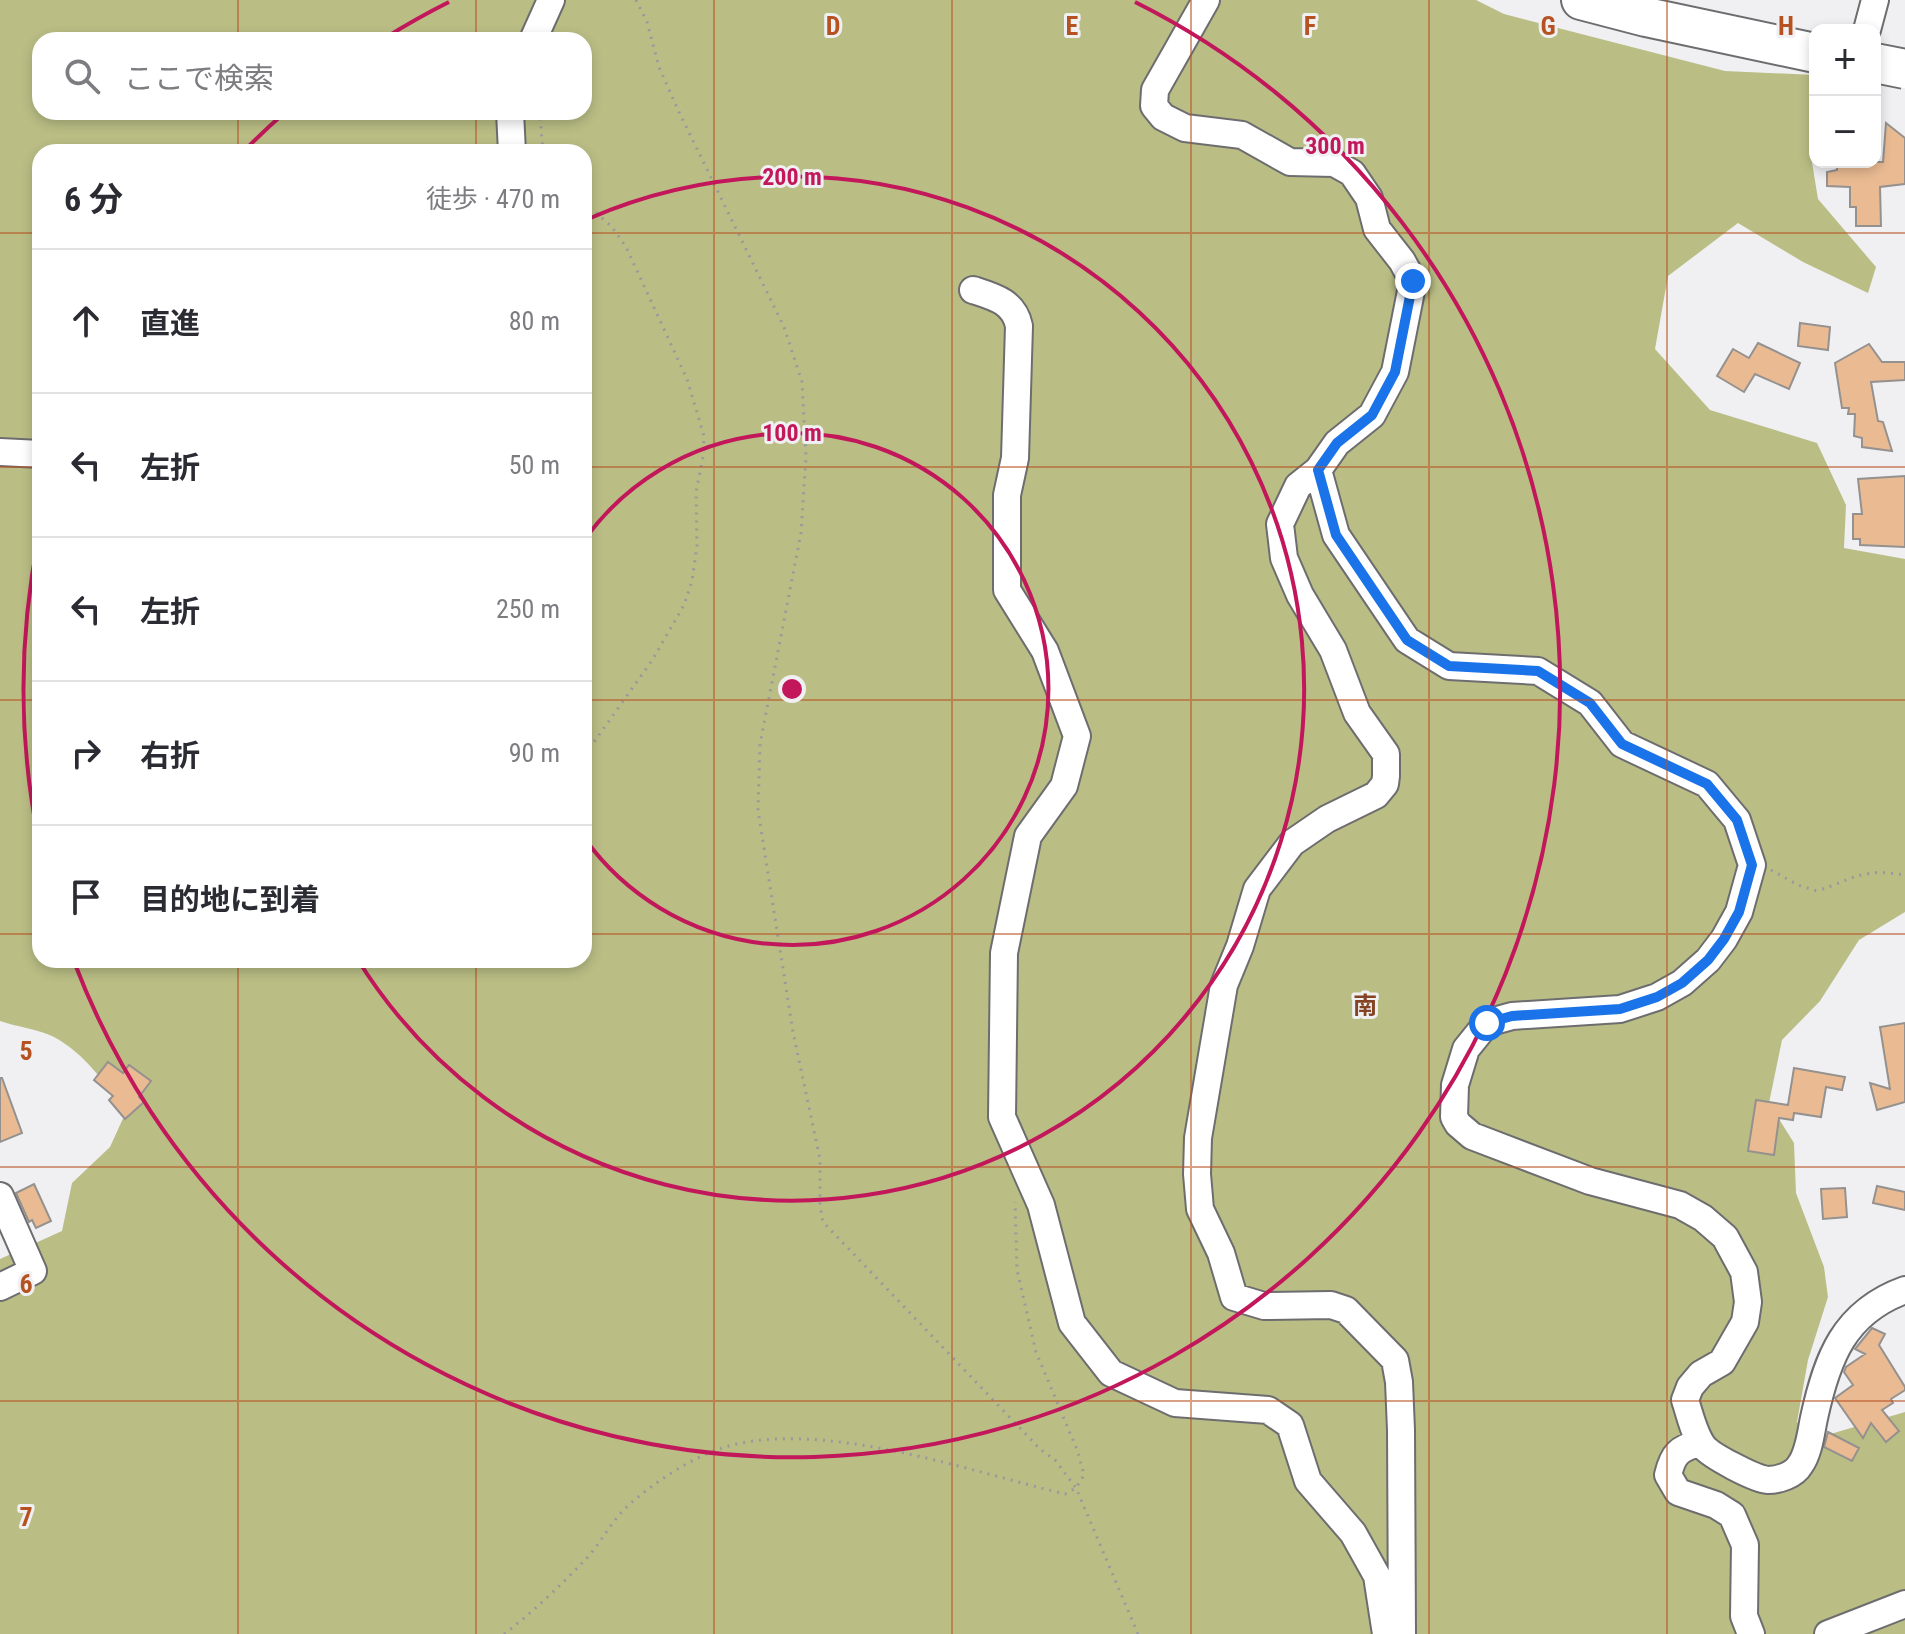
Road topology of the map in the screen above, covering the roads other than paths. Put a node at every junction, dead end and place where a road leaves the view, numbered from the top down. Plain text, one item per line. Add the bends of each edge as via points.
1 (551, 0) edge
2 (1206, 0) edge
3 (1581, 0) edge
4 (1626, 0) edge
5 (1875, 0) edge
6 (1869, 24) edge
7 (537, 32) edge
8 (1809, 42) edge
9 (1809, 52) edge
10 (1881, 58) edge
11 (1905, 59) edge
12 (1881, 60) edge
13 (1881, 68) edge
14 (1905, 69) edge
15 (1905, 87) edge
16 (510, 120) edge
17 (512, 144) edge
18 (973, 290) dead end
19 (0, 452) edge
20 (32, 454) edge
21 (1318, 470) junction
22 (0, 1196) edge
23 (0, 1287) edge
24 (1905, 1290) edge
25 (1700, 1443) junction
26 (1905, 1604) edge
27 (1386, 1634) edge
28 (1402, 1634) edge
29 (1751, 1634) edge
30 (1828, 1634) edge

1 - 7 street
2 - 21 street via 1155,90 1154,106 1185,128 1242,135 1290,162 1334,163 1352,173 1369,198 1377,229 1413,281 1395,372 1372,415 1337,443
3 - 9 highway
4 - 8 highway
5 - 6 street
10 - 11 highway
12 - 14 highway, bridge
13 - 15 street via 1888,80
16 - 17 street
18 - 27 street via 1009,304 1017,315 1007,590 1045,651 1077,736 1064,786 1028,836 1004,953 1002,1117 1041,1205 1072,1323 1111,1373 1175,1403 1268,1410 1290,1425 1308,1481 1353,1533 1377,1576
19 - 20 street
21 - 25 street via 1336,535 1407,640 1449,666 1538,671 1590,703 1622,744 1707,784 1737,820 1752,865 1739,912 1708,960 1657,997 1620,1009 1512,1016 1487,1023 1466,1049 1455,1085 1454,1117 1472,1136 1590,1181 1680,1205 1725,1237 1744,1272 1748,1302 1745,1322 1722,1362 1701,1374 1685,1400
21 - 28 street via 1298,486 1280,524 1284,558 1333,650 1357,713 1386,754 1385,784 1376,795 1292,843 1257,889 1224,985 1198,1138 1197,1174 1200,1209 1234,1297 1264,1306 1331,1305 1346,1310 1395,1360 1401,1430
22 - 23 street via 33,1271
24 - 25 street via 1863,1312 1836,1347 1801,1465 1787,1476 1766,1480 1711,1455
25 - 29 street via 1673,1456 1668,1475 1678,1492 1732,1515 1745,1545 1744,1616
26 - 30 street

